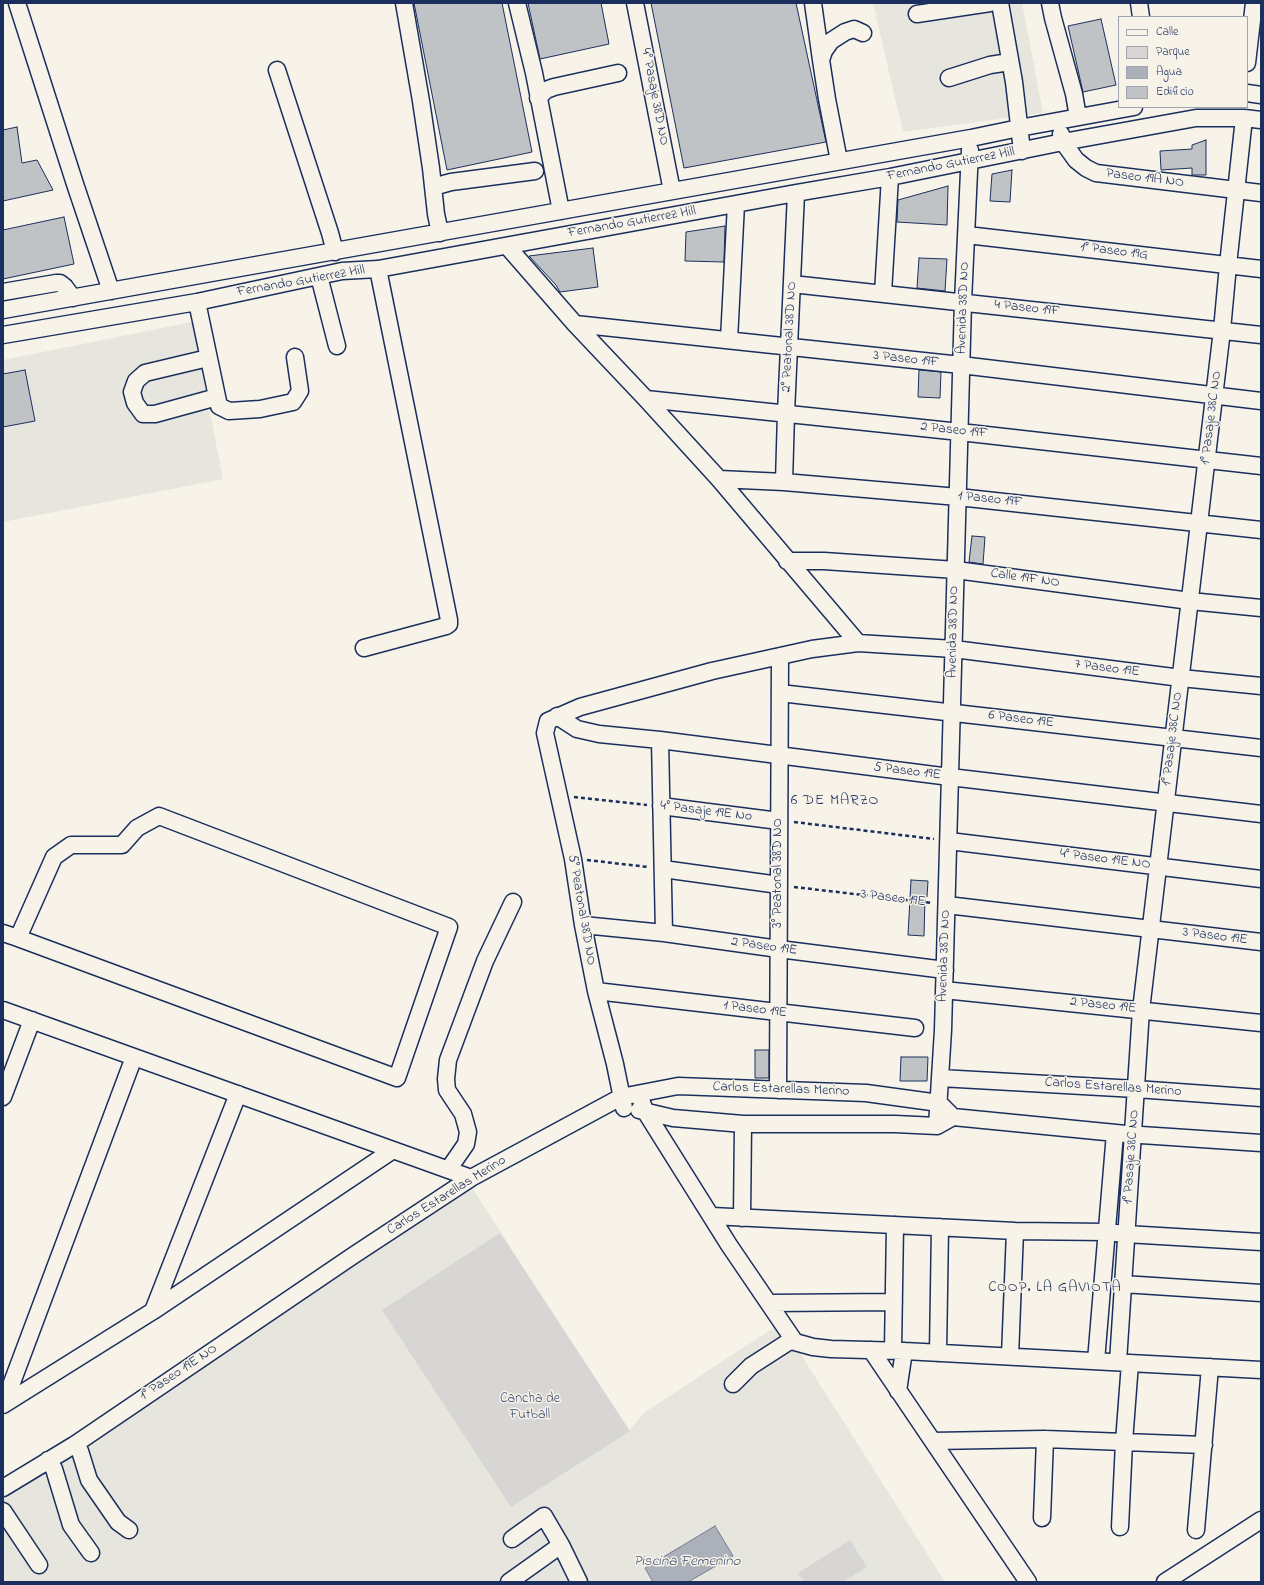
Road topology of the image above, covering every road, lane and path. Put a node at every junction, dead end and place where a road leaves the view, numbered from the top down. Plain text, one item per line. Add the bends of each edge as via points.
1 (17, 3) edge
2 (404, 3) edge
3 (517, 3) edge
4 (635, 3) edge
5 (813, 3) edge
6 (990, 3) edge
7 (1000, 3) edge
8 (1050, 3) edge
9 (1139, 3) edge
10 (1254, 3) edge
11 (917, 14) dead end
12 (1141, 16) edge
13 (863, 33) dead end
14 (1248, 54) edge
15 (821, 60) junction
16 (1010, 64) junction
17 (277, 70) dead end
18 (618, 73) dead end
19 (950, 78) dead end
20 (1248, 93) edge
21 (1261, 95) edge
22 (538, 98) junction
23 (1128, 108) edge
24 (1078, 117) junction
25 (1244, 118) junction
26 (1261, 120) edge
27 (1058, 121) junction
28 (1019, 128) junction
29 (971, 138) junction
30 (1063, 142) junction
31 (1022, 151) junction
32 (970, 161) junction
33 (839, 162) junction
34 (535, 171) dead end
35 (890, 177) junction
36 (433, 187) junction
37 (672, 191) junction
38 (1237, 191) junction
39 (796, 193) junction
40 (1261, 193) edge
41 (736, 204) junction
42 (561, 211) junction
43 (440, 232) junction
44 (967, 235) junction
45 (507, 246) junction
46 (334, 252) junction
47 (1228, 265) junction
48 (378, 269) junction
49 (1261, 269) edge
50 (319, 276) junction
51 (792, 284) junction
52 (111, 291) junction
53 (3, 292) edge
54 (883, 293) junction
55 (73, 298) junction
56 (197, 302) junction
57 (963, 302) junction
58 (3, 310) edge
59 (575, 324) junction
60 (1222, 330) junction
61 (3, 335) edge
62 (1261, 335) edge
63 (729, 340) junction
64 (337, 346) dead end
65 (789, 347) junction
66 (208, 358) junction
67 (295, 358) dead end
68 (961, 365) junction
69 (1214, 396) junction
70 (217, 397) junction
71 (646, 399) junction
72 (1261, 401) edge
73 (786, 413) junction
74 (960, 432) junction
75 (1207, 460) junction
76 (1261, 466) edge
77 (718, 479) junction
78 (784, 482) junction
79 (958, 497) junction
80 (1199, 523) junction
81 (1261, 530) edge
82 (787, 561) junction
83 (956, 570) junction
84 (1190, 601) junction
85 (1261, 608) edge
86 (858, 643) junction
87 (364, 648) dead end
88 (954, 649) junction
89 (780, 656) junction
90 (1181, 678) junction
91 (1261, 686) edge
92 (780, 693) junction
93 (952, 712) junction
94 (557, 716) junction
95 (1174, 738) junction
96 (660, 740) junction
97 (1261, 748) edge
98 (780, 755) junction
99 (950, 777) junction
100 (559, 796) junction
101 (1166, 803) junction
102 (661, 806) junction
103 (1261, 814) edge
104 (779, 821) junction
105 (948, 841) junction
106 (573, 858) junction
107 (1158, 866) junction
108 (663, 869) junction
109 (1261, 879) edge
110 (779, 885) junction
111 (513, 902) dead end
112 (947, 905) junction
113 (583, 925) junction
114 (1151, 929) junction
115 (3, 933) edge
116 (664, 933) junction
117 (18, 938) junction
118 (1261, 942) edge
119 (779, 949) junction
120 (945, 970) junction
121 (944, 990) junction
122 (596, 991) junction
123 (3, 1010) edge
124 (1141, 1010) junction
125 (779, 1013) junction
126 (32, 1020) junction
127 (1261, 1023) edge
128 (915, 1028) dead end
129 (134, 1057) junction
130 (940, 1078) junction
131 (1136, 1089) junction
132 (778, 1090) junction
133 (238, 1094) junction
134 (639, 1094) junction
135 (3, 1097) edge
136 (1261, 1098) edge
137 (623, 1103) junction
138 (939, 1103) junction
139 (645, 1111) junction
140 (953, 1117) junction
141 (743, 1124) junction
142 (937, 1126) junction
143 (1115, 1133) junction
144 (1134, 1135) junction
145 (1261, 1143) edge
146 (393, 1150) junction
147 (448, 1170) junction
148 (471, 1178) junction
149 (712, 1216) junction
150 (742, 1218) junction
151 (895, 1225) junction
152 (940, 1227) junction
153 (1015, 1231) junction
154 (1106, 1232) junction
155 (1126, 1234) junction
156 (1261, 1242) edge
157 (354, 1255) joint
158 (1123, 1284) junction
159 (1261, 1293) edge
160 (894, 1302) junction
161 (770, 1303) junction
162 (153, 1311) junction
163 (793, 1338) junction
164 (871, 1350) junction
165 (898, 1351) junction
166 (938, 1353) junction
167 (1010, 1356) junction
168 (1096, 1361) junction
169 (1124, 1362) junction
170 (1210, 1367) junction
171 (1261, 1370) edge
172 (733, 1384) dead end
173 (898, 1391) junction
174 (4, 1404) edge
175 (1045, 1440) junction
176 (933, 1441) junction
177 (1124, 1442) junction
178 (74, 1445) junction
179 (1204, 1445) junction
180 (48, 1460) junction
181 (3, 1488) edge
182 (3, 1511) edge
183 (1042, 1518) dead end
184 (1261, 1520) edge
185 (1120, 1527) dead end
186 (129, 1530) dead end
187 (1196, 1530) dead end
188 (512, 1539) dead end
189 (561, 1545) junction
190 (91, 1553) dead end
191 (39, 1565) dead end
192 (509, 1582) edge
193 (579, 1582) edge
194 (1028, 1582) edge
195 (1165, 1582) edge

1 - 52 street
2 - 36 street
3 - 22 street
4 - 37 street, 4° Pasaje 38D NO
5 - 15 street
6 - 11 street
7 - 16 street
8 - 24 street
9 - 12 street
10 - 14 street
13 - 15 street via 854,29 831,41
15 - 33 street
16 - 19 street via 990,65
16 - 28 street
17 - 46 street via 330,232
18 - 22 street via 554,86
20 - 21 street
22 - 42 street
23 - 24 street, Fernando Gutierrez Hill
24 - 27 street, Fernando Gutierrez Hill
25 - 26 street, Fernando Gutierrez Hill
25 - 30 street, Fernando Gutierrez Hill via 1196,118
25 - 38 street, 1° Pasaje 38C NO
27 - 28 street, Fernando Gutierrez Hill
27 - 30 street, Paseo 19A NO
28 - 29 street, Fernando Gutierrez Hill
28 - 31 street
29 - 32 street, Avenida 38D NO
29 - 33 street, Fernando Gutierrez Hill
30 - 31 street, Fernando Gutierrez Hill
30 - 38 street, Paseo 19A NO via 1076,160 1096,173
31 - 32 street, Fernando Gutierrez Hill
32 - 35 street, Fernando Gutierrez Hill
32 - 44 street, Avenida 38D NO
33 - 37 street, Fernando Gutierrez Hill
34 - 36 street via 451,182
35 - 39 street, Fernando Gutierrez Hill
35 - 54 street
36 - 43 street
37 - 42 street, Fernando Gutierrez Hill
38 - 40 street, Paseo 19A NO
38 - 47 street, 1° Pasaje 38C NO
39 - 41 street, Fernando Gutierrez Hill
39 - 51 street, 2° Peatonal 38D NO
41 - 45 street, Fernando Gutierrez Hill
41 - 63 street
42 - 43 street, Fernando Gutierrez Hill
43 - 46 street, Fernando Gutierrez Hill
44 - 47 street, 1° Paseo 19G
44 - 57 street, Avenida 38D NO
45 - 48 street, Fernando Gutierrez Hill
45 - 59 street
46 - 52 street, Fernando Gutierrez Hill
47 - 49 street, 1° Paseo 19G
47 - 60 street, 1° Pasaje 38C NO
48 - 50 street, Fernando Gutierrez Hill
48 - 87 street via 449,624
50 - 56 street, Fernando Gutierrez Hill
50 - 64 street
51 - 54 street, 4 Paseo 19F
51 - 65 street, 2° Peatonal 38D NO
52 - 55 street, Fernando Gutierrez Hill
53 - 55 street via 60,283
54 - 57 street, 4 Paseo 19F
55 - 58 street, Fernando Gutierrez Hill
56 - 61 street, Fernando Gutierrez Hill
56 - 66 street
57 - 60 street, 4 Paseo 19F
57 - 68 street, Avenida 38D NO
59 - 63 street, 3 Paseo 19F
59 - 71 street
60 - 62 street, 4 Paseo 19F
60 - 69 street, 1° Pasaje 38C NO
63 - 65 street, 3 Paseo 19F
65 - 68 street, 3 Paseo 19F
65 - 73 street, 2° Peatonal 38D NO
66 - 70 street
66 - 70 street via 145,373 136,381 132,392 135,403 143,414 155,414
67 - 70 street via 300,391 293,402 260,409 229,411 219,406
68 - 69 street, 3 Paseo 19F
68 - 74 street, Avenida 38D NO
69 - 72 street, 3 Paseo 19F
69 - 75 street, 1° Pasaje 38C NO
71 - 73 street, 2 Paseo 19F
71 - 77 street
73 - 74 street, 2 Paseo 19F
73 - 78 street, 2° Peatonal 38D NO
74 - 75 street, 2 Paseo 19F
74 - 79 street, Avenida 38D NO
75 - 76 street, 2 Paseo 19F
75 - 80 street, 1° Pasaje 38C NO
77 - 78 street, 1 Paseo 19F
77 - 82 street
78 - 79 street, 1 Paseo 19F
79 - 80 street, 1 Paseo 19F
79 - 83 street, Avenida 38D NO
80 - 81 street, 1 Paseo 19F
80 - 84 street, 1° Pasaje 38C NO
82 - 83 street, Calle 19F NO
82 - 86 street
83 - 84 street, Calle 19F NO
83 - 88 street, Avenida 38D NO
84 - 85 street, Calle 19F NO
84 - 90 street, 1° Pasaje 38C NO
86 - 88 street, 7 Paseo 19E
86 - 89 street, 7 Paseo 19E
88 - 90 street, 7 Paseo 19E
88 - 93 street, Avenida 38D NO
89 - 92 street, 3° Peatonal 38D NO
89 - 94 street, 7 Paseo 19E via 676,681 580,707
90 - 91 street, 7 Paseo 19E
90 - 95 street, 1° Pasaje 38C NO
92 - 93 street, 6 Paseo 19E
92 - 98 street, 3° Peatonal 38D NO
93 - 95 street, 6 Paseo 19E
93 - 99 street, Avenida 38D NO
94 - 96 street, 5 Paseo 19E via 577,729 599,734
94 - 100 street, 5° Peatonal 38D NO via 548,721 546,733
95 - 97 street, 6 Paseo 19E
95 - 101 street, 1° Pasaje 38C NO
96 - 98 street, 5 Paseo 19E
96 - 102 street
98 - 99 street, 5 Paseo 19E
98 - 104 street, 3° Peatonal 38D NO
99 - 101 street, 5 Paseo 19E
99 - 105 street, Avenida 38D NO
100 - 102 path, 4° Pasaje 19E No
100 - 106 street, 5° Peatonal 38D NO
101 - 103 street, 5 Paseo 19E
101 - 107 street, 1° Pasaje 38C NO
102 - 104 street, 4° Pasaje 19E No
102 - 108 street
104 - 105 path
104 - 110 street, 3° Peatonal 38D NO
105 - 107 street, 4° Paseo 19E NO
105 - 112 street, Avenida 38D NO
106 - 108 path
106 - 113 street, 5° Peatonal 38D NO
107 - 109 street, 4° Paseo 19E NO
107 - 114 street, 1° Pasaje 38C NO
108 - 110 street
108 - 116 street
110 - 112 path, 3 Paseo 19E
110 - 119 street, 3° Peatonal 38D NO
111 - 147 street via 485,961 448,1060 447,1090 463,1114 468,1132 466,1144
112 - 114 street, 3 Paseo 19E
112 - 120 street, Avenida 38D NO
113 - 116 street, 2 Paseo 19E
113 - 122 street, 5° Peatonal 38D NO
114 - 118 street, 3 Paseo 19E
114 - 124 street, 1° Pasaje 38C NO
115 - 117 street
116 - 119 street, 2 Paseo 19E
117 - 117 street via 397,1078 449,927 159,816 137,828 122,845 71,845 54,857
119 - 120 street, 2 Paseo 19E
119 - 125 street, 3° Peatonal 38D NO
120 - 121 street, Avenida 38D NO
121 - 124 street, 2 Paseo 19E
121 - 130 street, Avenida 38D NO
122 - 125 street, 1 Paseo 19E
122 - 137 street, 5° Peatonal 38D NO
123 - 126 street
124 - 127 street, 2 Paseo 19E
124 - 131 street, 1° Pasaje 38C NO
125 - 128 street, 1 Paseo 19E
125 - 132 street, 3° Peatonal 38D NO
126 - 129 street
126 - 135 street
129 - 133 street
129 - 174 street
130 - 131 street, Carlos Estarellas Merino
130 - 138 street, Avenida 38D NO
131 - 136 street, Carlos Estarellas Merino
131 - 144 street, 1° Pasaje 38C NO
132 - 134 street, Carlos Estarellas Merino via 678,1086
132 - 138 street, Carlos Estarellas Merino via 866,1093
133 - 146 street
133 - 162 street
134 - 137 street, Carlos Estarellas Merino
134 - 139 street
137 - 139 street, Carlos Estarellas Merino
137 - 148 street, Carlos Estarellas Merino via 607,1106
138 - 140 street
138 - 142 street, Avenida 38D NO
139 - 141 street, Carlos Estarellas Merino via 673,1118
139 - 149 street
140 - 142 street
140 - 143 street
141 - 142 street, Carlos Estarellas Merino
141 - 150 street
143 - 144 street
143 - 154 street, 1° Pasaje 38C NO
144 - 145 street
144 - 155 street, 1° Pasaje 38C NO
146 - 147 street
146 - 162 street
147 - 148 street
148 - 157 street, Carlos Estarellas Merino
149 - 150 street
149 - 161 street
150 - 151 street
151 - 152 street
151 - 160 street
152 - 153 street
152 - 166 street
153 - 154 street
153 - 167 street
154 - 155 street
154 - 168 street, 1° Pasaje 38C NO
155 - 156 street
155 - 158 street, 1° Pasaje 38C NO
157 - 178 street, 1° Paseo 19E NO
158 - 159 street
158 - 169 street, 1° Pasaje 38C NO
160 - 161 street
160 - 165 street
161 - 163 street
162 - 174 street
163 - 164 street via 795,1342 813,1347
163 - 172 street via 751,1366
164 - 165 street
164 - 173 street
165 - 166 street
165 - 173 street
166 - 167 street
167 - 168 street
168 - 169 street
169 - 170 street
169 - 177 street, 1° Pasaje 38C NO
170 - 171 street
170 - 179 street
173 - 176 street
175 - 176 street
175 - 177 street
175 - 183 street
176 - 194 street
177 - 179 street
177 - 185 street, 1° Pasaje 38C NO
178 - 180 street, 1° Paseo 19E NO
178 - 186 street via 80,1451 89,1480 118,1522
179 - 187 street
180 - 181 street, 1° Paseo 19E NO
180 - 190 street via 54,1469 72,1525
182 - 191 street
184 - 195 street
188 - 189 street via 544,1516
189 - 192 street
189 - 193 street

